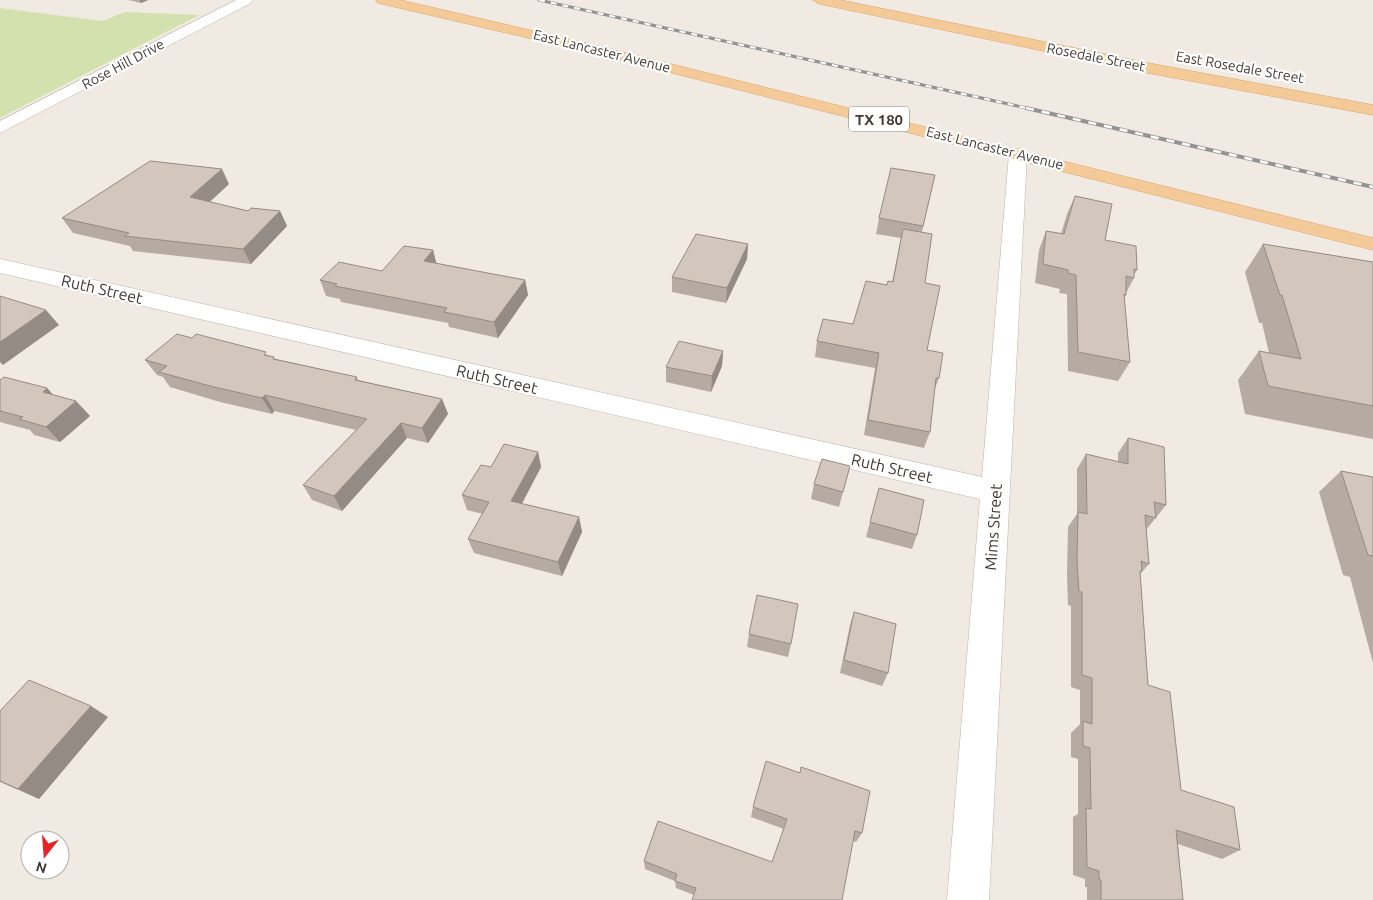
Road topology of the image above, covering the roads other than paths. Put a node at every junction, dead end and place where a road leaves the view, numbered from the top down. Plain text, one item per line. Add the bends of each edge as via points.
1 (246, 0) edge
2 (383, 0) edge
3 (820, 0) edge
4 (1373, 110) edge
5 (0, 128) edge
6 (1018, 154) junction
7 (1373, 244) edge
8 (0, 266) edge
9 (995, 491) junction
10 (968, 900) edge

1 - 5 street, Rose Hill Drive
2 - 6 main road, East Lancaster Avenue / TX 180
3 - 4 main road, Rosedale Street via 1148,68
6 - 7 main road, East Lancaster Avenue / TX 180
6 - 9 street, Mims Street
8 - 9 street, Ruth Street
9 - 10 street, Mims Street

